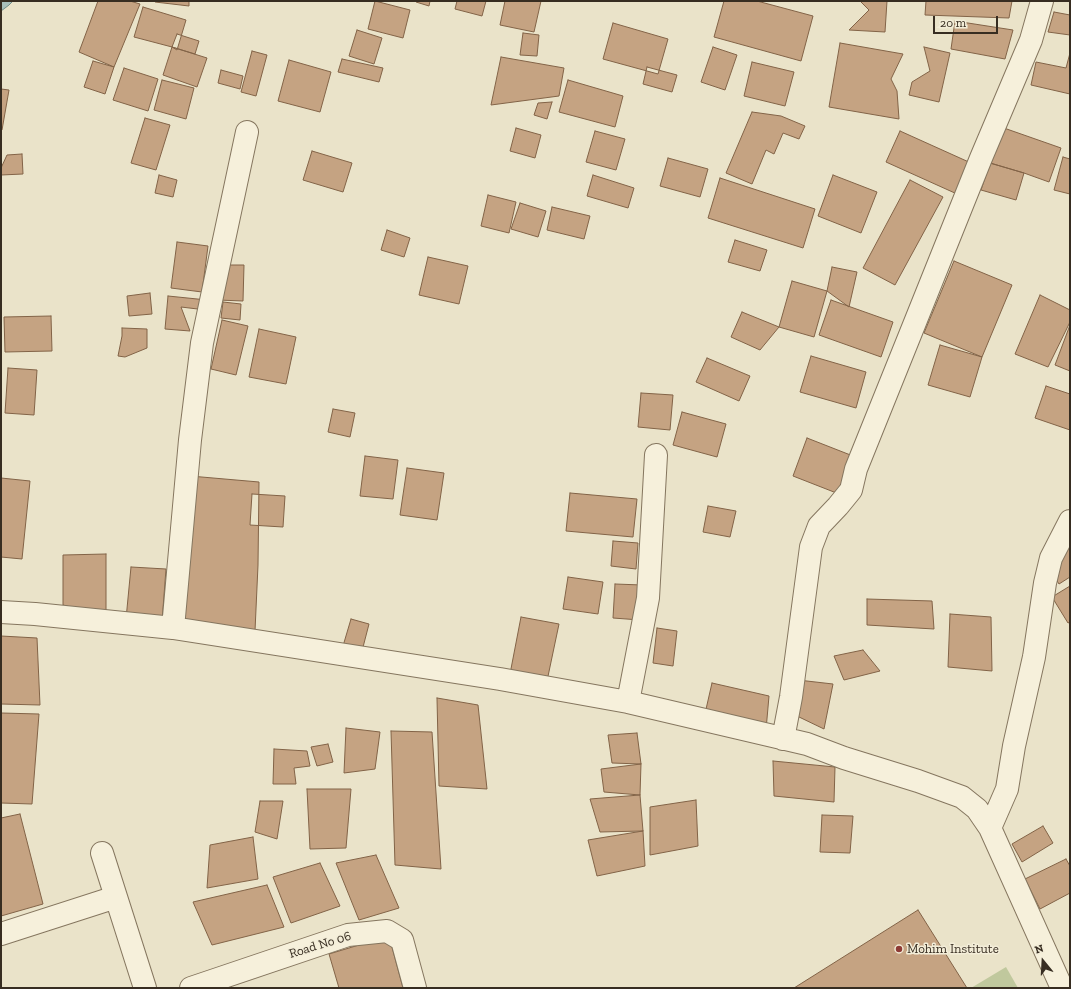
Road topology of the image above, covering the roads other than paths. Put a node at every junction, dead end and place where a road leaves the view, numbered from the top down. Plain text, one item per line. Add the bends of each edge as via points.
1 (1042, 1) edge
2 (247, 132) dead end
3 (656, 455) dead end
4 (1070, 521) edge
5 (1, 612) edge
6 (173, 628) junction
7 (628, 702) junction
8 (783, 739) junction
9 (990, 828) junction
10 (102, 853) dead end
11 (116, 897) junction
12 (1, 934) edge
13 (145, 988) edge
14 (191, 988) edge
15 (415, 988) edge
16 (1062, 988) edge

1 - 8 street via 1030,40 856,469 851,490 819,526 811,547
2 - 6 street via 202,343 190,440
3 - 7 street via 648,598
4 - 9 street via 1051,558 1046,577 1034,657 1007,789
5 - 6 street
6 - 7 street via 500,679
7 - 8 street
8 - 9 street via 807,744 962,797 977,809
9 - 16 street
10 - 11 street
11 - 12 street
11 - 13 street
14 - 15 street, Road No 06 via 348,935 387,930 402,940

